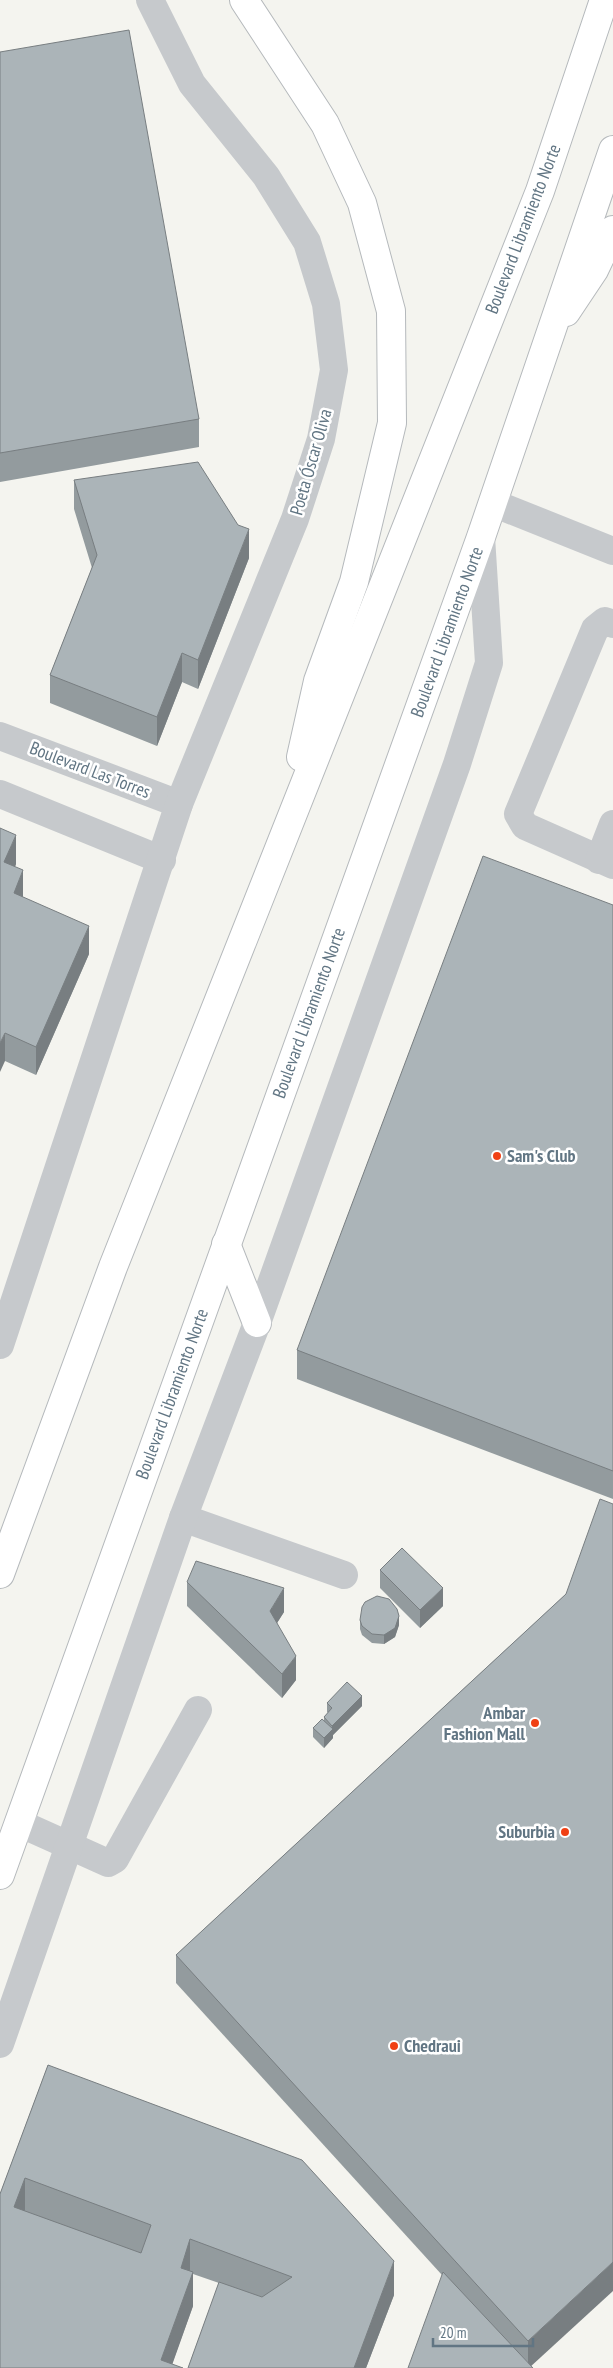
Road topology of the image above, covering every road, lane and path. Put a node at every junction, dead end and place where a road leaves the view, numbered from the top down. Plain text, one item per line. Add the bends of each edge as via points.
1 (150, 0) edge
2 (244, 0) edge
3 (604, 0) edge
4 (613, 150) edge
5 (613, 230) edge
6 (547, 340) junction
7 (493, 503) junction
8 (481, 537) junction
9 (613, 551) edge
10 (613, 624) edge
11 (0, 736) edge
12 (0, 794) edge
13 (179, 804) junction
14 (613, 824) edge
15 (284, 837) junction
16 (162, 860) junction
17 (606, 862) edge
18 (226, 1244) junction
19 (257, 1323) junction
20 (0, 1346) edge
21 (183, 1518) junction
22 (0, 1574) edge
23 (344, 1575) dead end
24 (198, 1710) dead end
25 (19, 1823) junction
26 (70, 1846) junction
27 (0, 1875) edge
28 (0, 2044) edge

1 - 13 street, Poeta Óscar Oliva via 192,84 266,176 306,242 326,304 334,370 321,439 295,519
2 - 15 highway via 329,132 362,203 391,312 392,423 354,582 318,681
3 - 15 highway, Boulevard Libramiento Norte via 540,191
4 - 6 highway, Boulevard Libramiento Norte
5 - 6 highway via 594,270
6 - 7 highway, Boulevard Libramiento Norte
7 - 8 highway, Boulevard Libramiento Norte
7 - 9 street
8 - 18 highway, Boulevard Libramiento Norte
8 - 19 street via 489,663 457,764
10 - 17 street via 605,621 595,629 518,814 526,826
11 - 13 street, Boulevard Las Torres
12 - 16 street
13 - 16 street, Poeta Óscar Oliva
14 - 17 street
15 - 22 highway, Boulevard Libramiento Norte via 113,1267
16 - 20 street, Poeta Óscar Oliva
18 - 19 highway
18 - 25 highway, Boulevard Libramiento Norte
19 - 21 street
21 - 23 street
21 - 26 street
24 - 26 street via 114,1859 108,1863
25 - 26 street
25 - 27 highway, Boulevard Libramiento Norte
26 - 28 street

